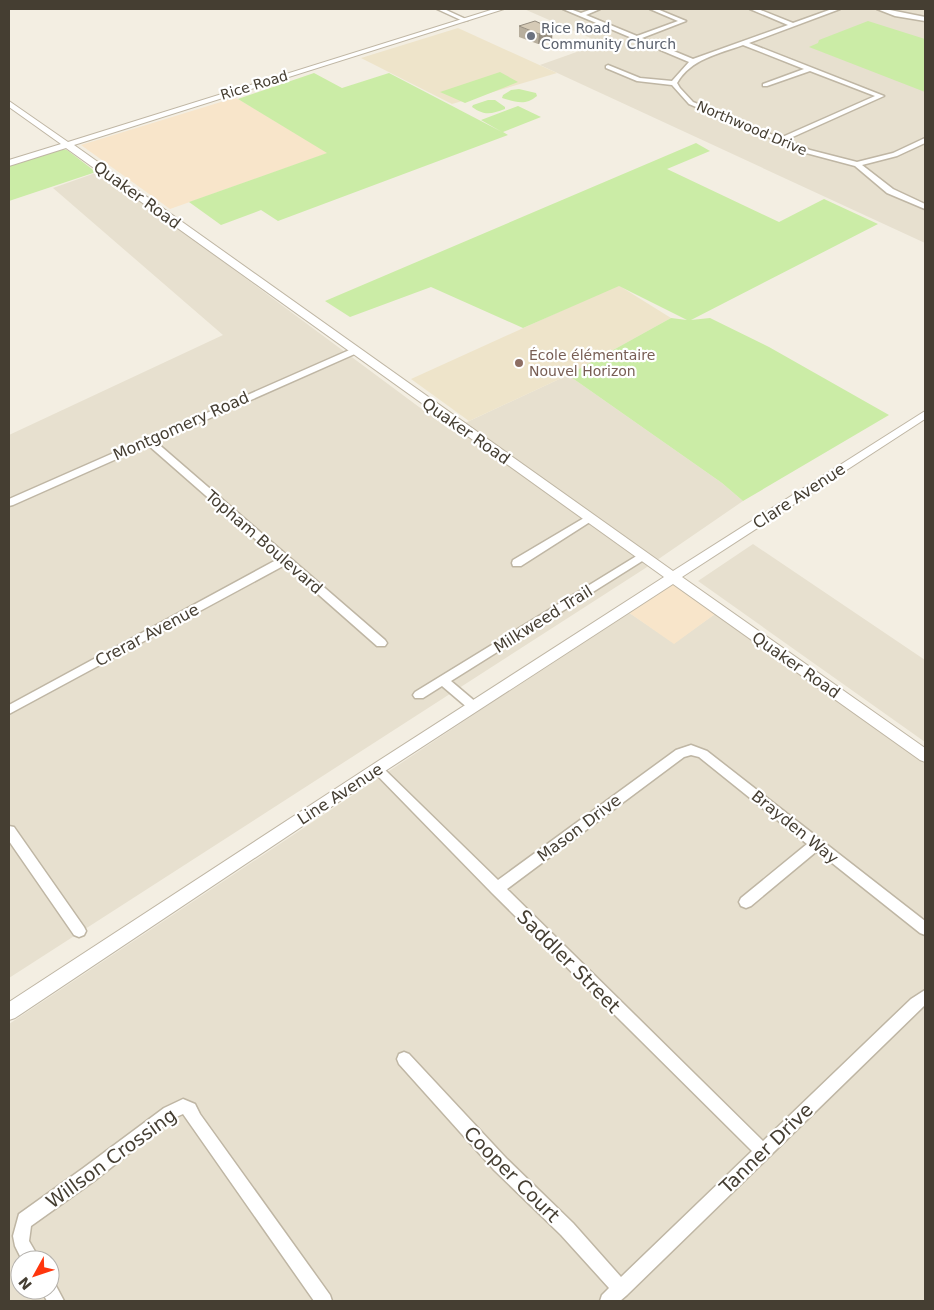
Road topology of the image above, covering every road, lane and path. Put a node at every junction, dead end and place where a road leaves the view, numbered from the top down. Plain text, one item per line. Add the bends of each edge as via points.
1 (440, 9) edge
2 (500, 9) edge
3 (566, 9) edge
4 (597, 9) edge
5 (654, 9) edge
6 (753, 9) edge
7 (837, 9) edge
8 (880, 9) edge
9 (580, 15) junction
10 (925, 19) edge
11 (465, 20) junction
12 (794, 25) junction
13 (637, 38) junction
14 (743, 43) junction
15 (693, 61) junction
16 (608, 67) dead end
17 (809, 69) junction
18 (674, 83) junction
19 (765, 85) dead end
20 (9, 102) edge
21 (925, 140) edge
22 (779, 141) junction
23 (67, 144) junction
24 (9, 163) edge
25 (857, 164) junction
26 (925, 207) edge
27 (354, 351) junction
28 (925, 414) edge
29 (148, 440) junction
30 (9, 502) edge
31 (588, 518) junction
32 (643, 556) junction
33 (285, 560) junction
34 (517, 563) dead end
35 (672, 577) junction
36 (381, 643) dead end
37 (443, 681) junction
38 (419, 695) dead end
39 (473, 706) junction
40 (9, 710) edge
41 (925, 756) edge
42 (661, 766) joint
43 (376, 769) junction
44 (9, 831) edge
45 (816, 844) junction
46 (497, 889) junction
47 (746, 902) dead end
48 (925, 929) edge
49 (79, 931) dead end
50 (925, 997) edge
51 (9, 1012) edge
52 (404, 1058) dead end
53 (763, 1151) junction
54 (26, 1250) edge
55 (621, 1289) junction
56 (324, 1301) edge
57 (608, 1301) edge

1 - 11 street
2 - 11 street, Rice Road
3 - 9 street
4 - 9 street
5 - 13 street via 683,21
6 - 12 street
7 - 12 street
8 - 10 street
9 - 13 street
11 - 23 street, Rice Road
12 - 14 street
13 - 15 street
14 - 15 street
14 - 17 street
15 - 18 street
16 - 18 street via 640,80
17 - 19 street
17 - 22 street via 881,96
18 - 22 street, Northwood Drive via 691,102
20 - 23 street, Quaker Road
21 - 25 street, Northwood Drive via 888,157
22 - 25 street, Northwood Drive
23 - 24 street, Rice Road
23 - 27 street, Quaker Road
25 - 26 street via 890,191
27 - 29 street, Montgomery Road
27 - 31 street, Quaker Road
28 - 35 street, Clare Avenue
29 - 30 street, Montgomery Road
29 - 33 street, Topham Boulevard
31 - 32 street, Quaker Road
31 - 34 street
32 - 35 street, Quaker Road
32 - 37 street, Milkweed Trail
33 - 36 street, Topham Boulevard
33 - 40 street, Crerar Avenue
35 - 39 street, Line Avenue
35 - 41 street, Quaker Road
37 - 38 street, Milkweed Trail
37 - 39 street
39 - 43 street, Line Avenue
42 - 45 street, Brayden Way via 680,752 691,750 704,754
42 - 46 street, Mason Drive
43 - 46 street, Saddler Street
43 - 51 street, Line Avenue
44 - 49 street
45 - 47 street
45 - 48 street, Brayden Way
46 - 53 street, Saddler Street
50 - 53 street, Tanner Drive
52 - 55 street, Cooper Court via 500,1164 567,1229
53 - 55 street, Tanner Drive
54 - 56 street, Willson Crossing via 20,1239 25,1220 169,1113 183,1106 190,1109
55 - 57 street, Tanner Drive

